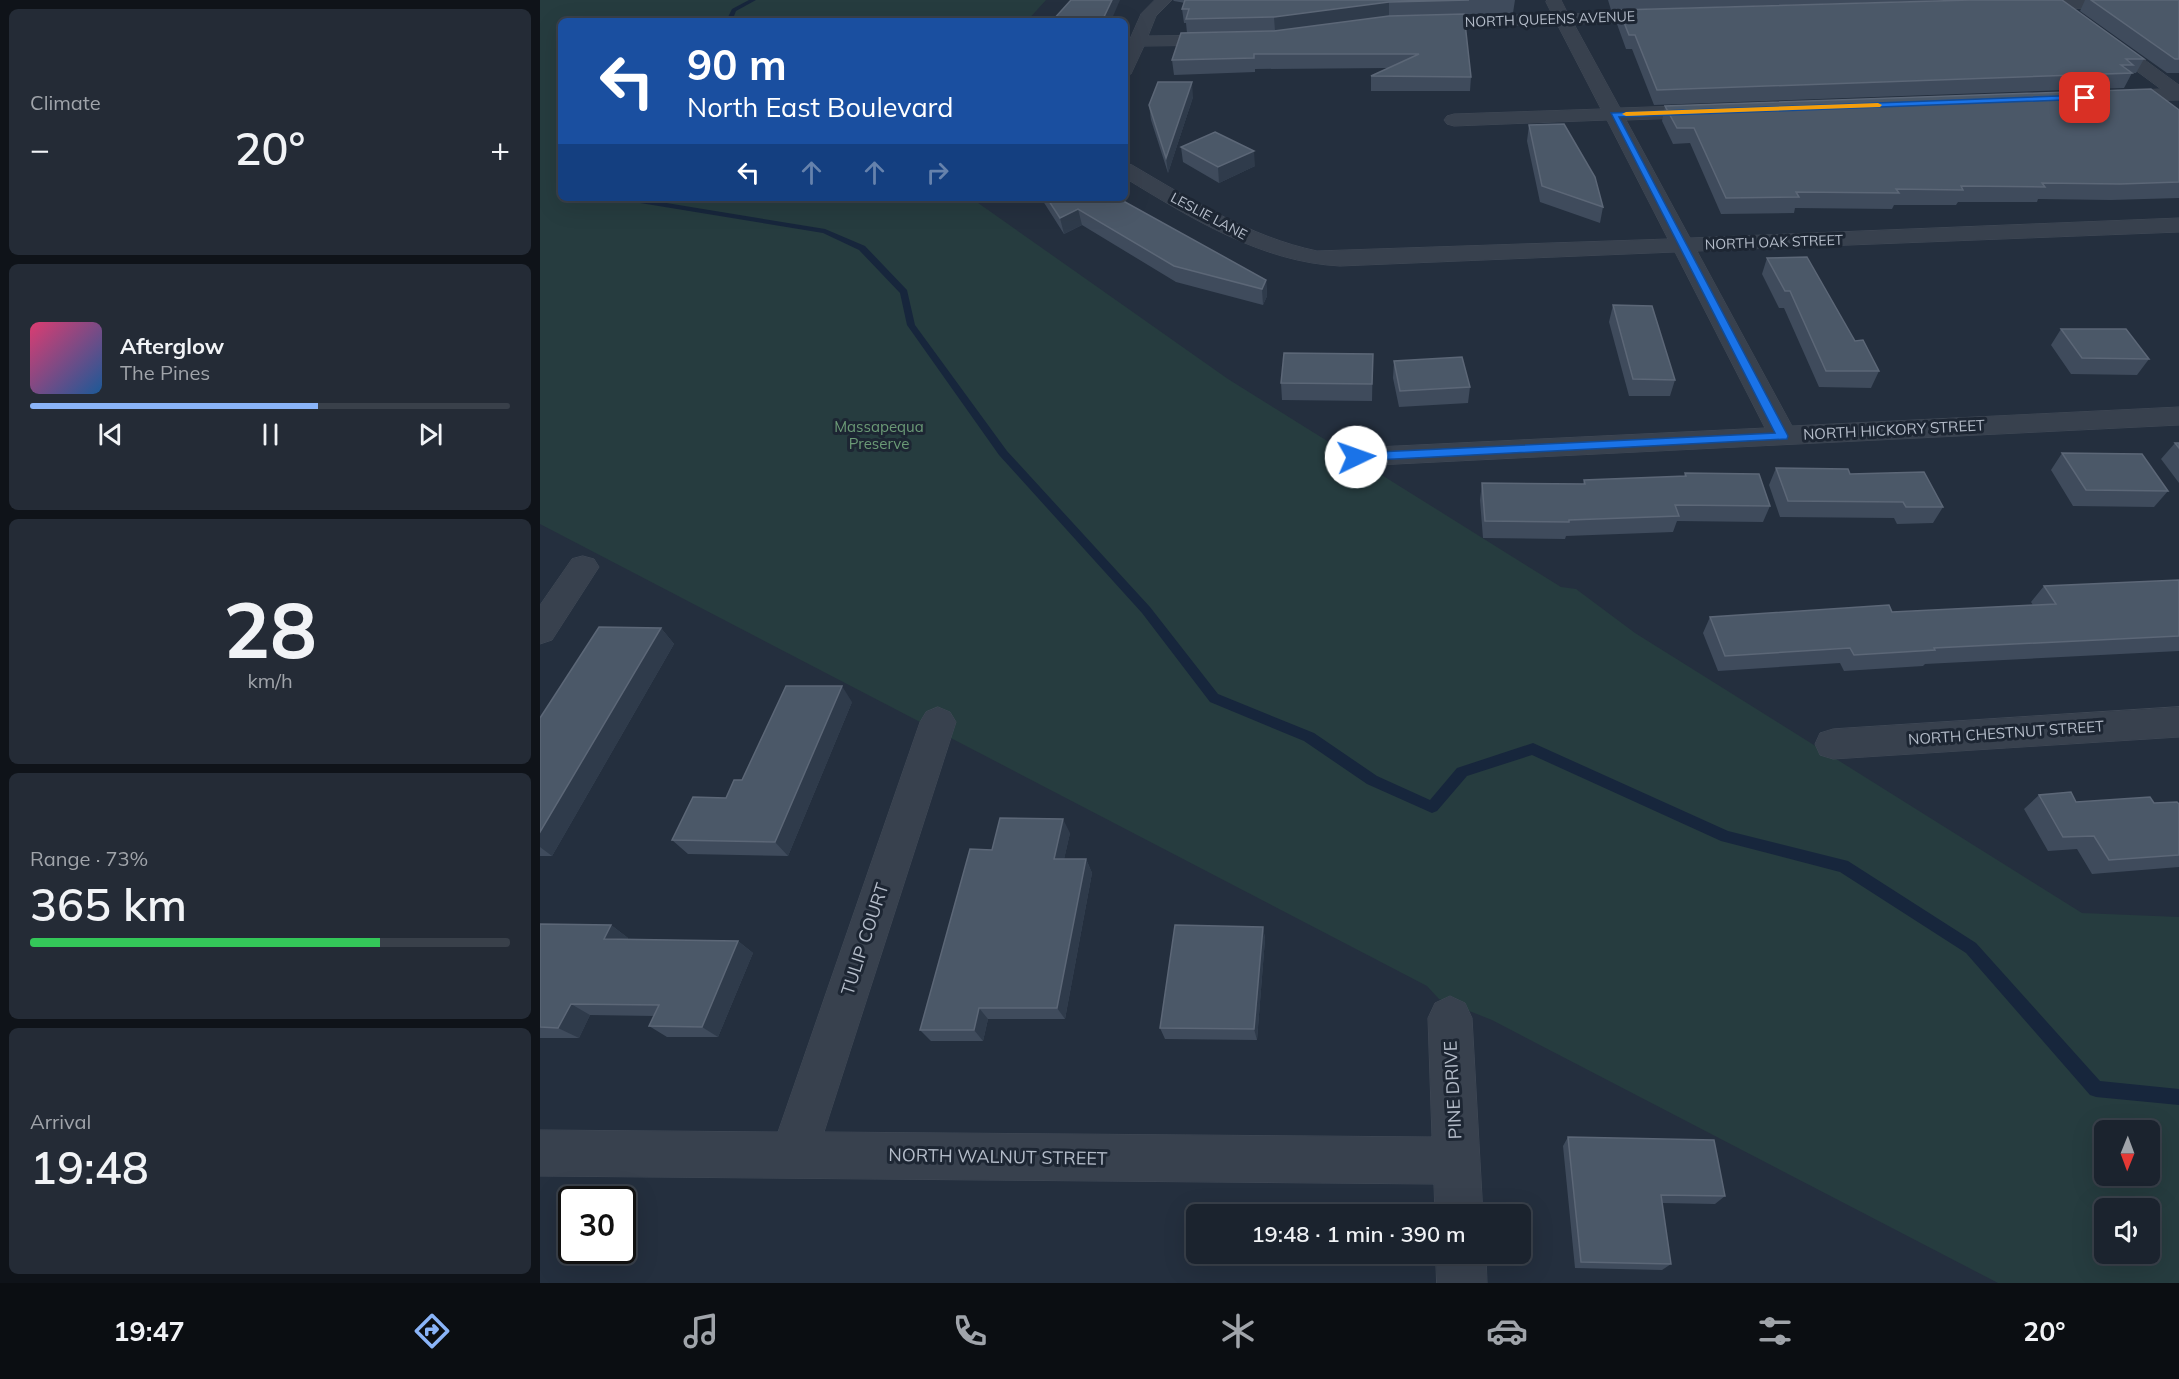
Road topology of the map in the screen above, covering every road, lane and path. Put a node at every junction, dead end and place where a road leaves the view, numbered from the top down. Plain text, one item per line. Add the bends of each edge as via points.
1 (1164, 0) edge
2 (2179, 1) edge
3 (2054, 2) edge
4 (2010, 6) edge
5 (1559, 9) edge
6 (1681, 15) edge
7 (2076, 18) edge
8 (1401, 23) edge
9 (2095, 32) edge
10 (1236, 40) edge
11 (1138, 41) junction
12 (1128, 63) edge
13 (2179, 94) edge
14 (2097, 97) edge
15 (1732, 110) edge
16 (1614, 115) junction
17 (1454, 120) dead end
18 (1128, 171) edge
19 (2179, 225) edge
20 (1683, 246) junction
21 (1297, 254) joint
22 (2179, 416) edge
23 (1783, 436) junction
24 (1356, 457) dead end
25 (583, 567) dead end
26 (540, 631) edge
27 (938, 722) dead end
28 (2179, 722) edge
29 (1833, 744) dead end
30 (1450, 1018) dead end
31 (540, 1153) edge
32 (793, 1155) junction
33 (1457, 1161) junction
34 (1459, 1204) edge
35 (1461, 1264) edge
36 (1462, 1283) edge

1 - 11 street via 1149,14
2 - 3 street
3 - 4 street
3 - 7 street
5 - 6 street, NORTH QUEENS AVENUE
5 - 8 street, NORTH QUEENS AVENUE
5 - 16 street
9 - 13 street
10 - 11 street
11 - 12 street
13 - 14 street
15 - 16 street
16 - 17 street
16 - 20 street
18 - 21 street, LESLIE LANE via 1253,239
19 - 20 street, NORTH OAK STREET
20 - 21 street, NORTH OAK STREET via 1340,259
20 - 23 street
22 - 23 street, NORTH HICKORY STREET
23 - 24 street, NORTH HICKORY STREET
25 - 26 street
27 - 32 street, TULIP COURT
28 - 29 street, NORTH CHESTNUT STREET
30 - 33 street, PINE DRIVE
31 - 32 street, NORTH WALNUT STREET
32 - 33 street, NORTH WALNUT STREET
33 - 34 street, PINE DRIVE
35 - 36 street

